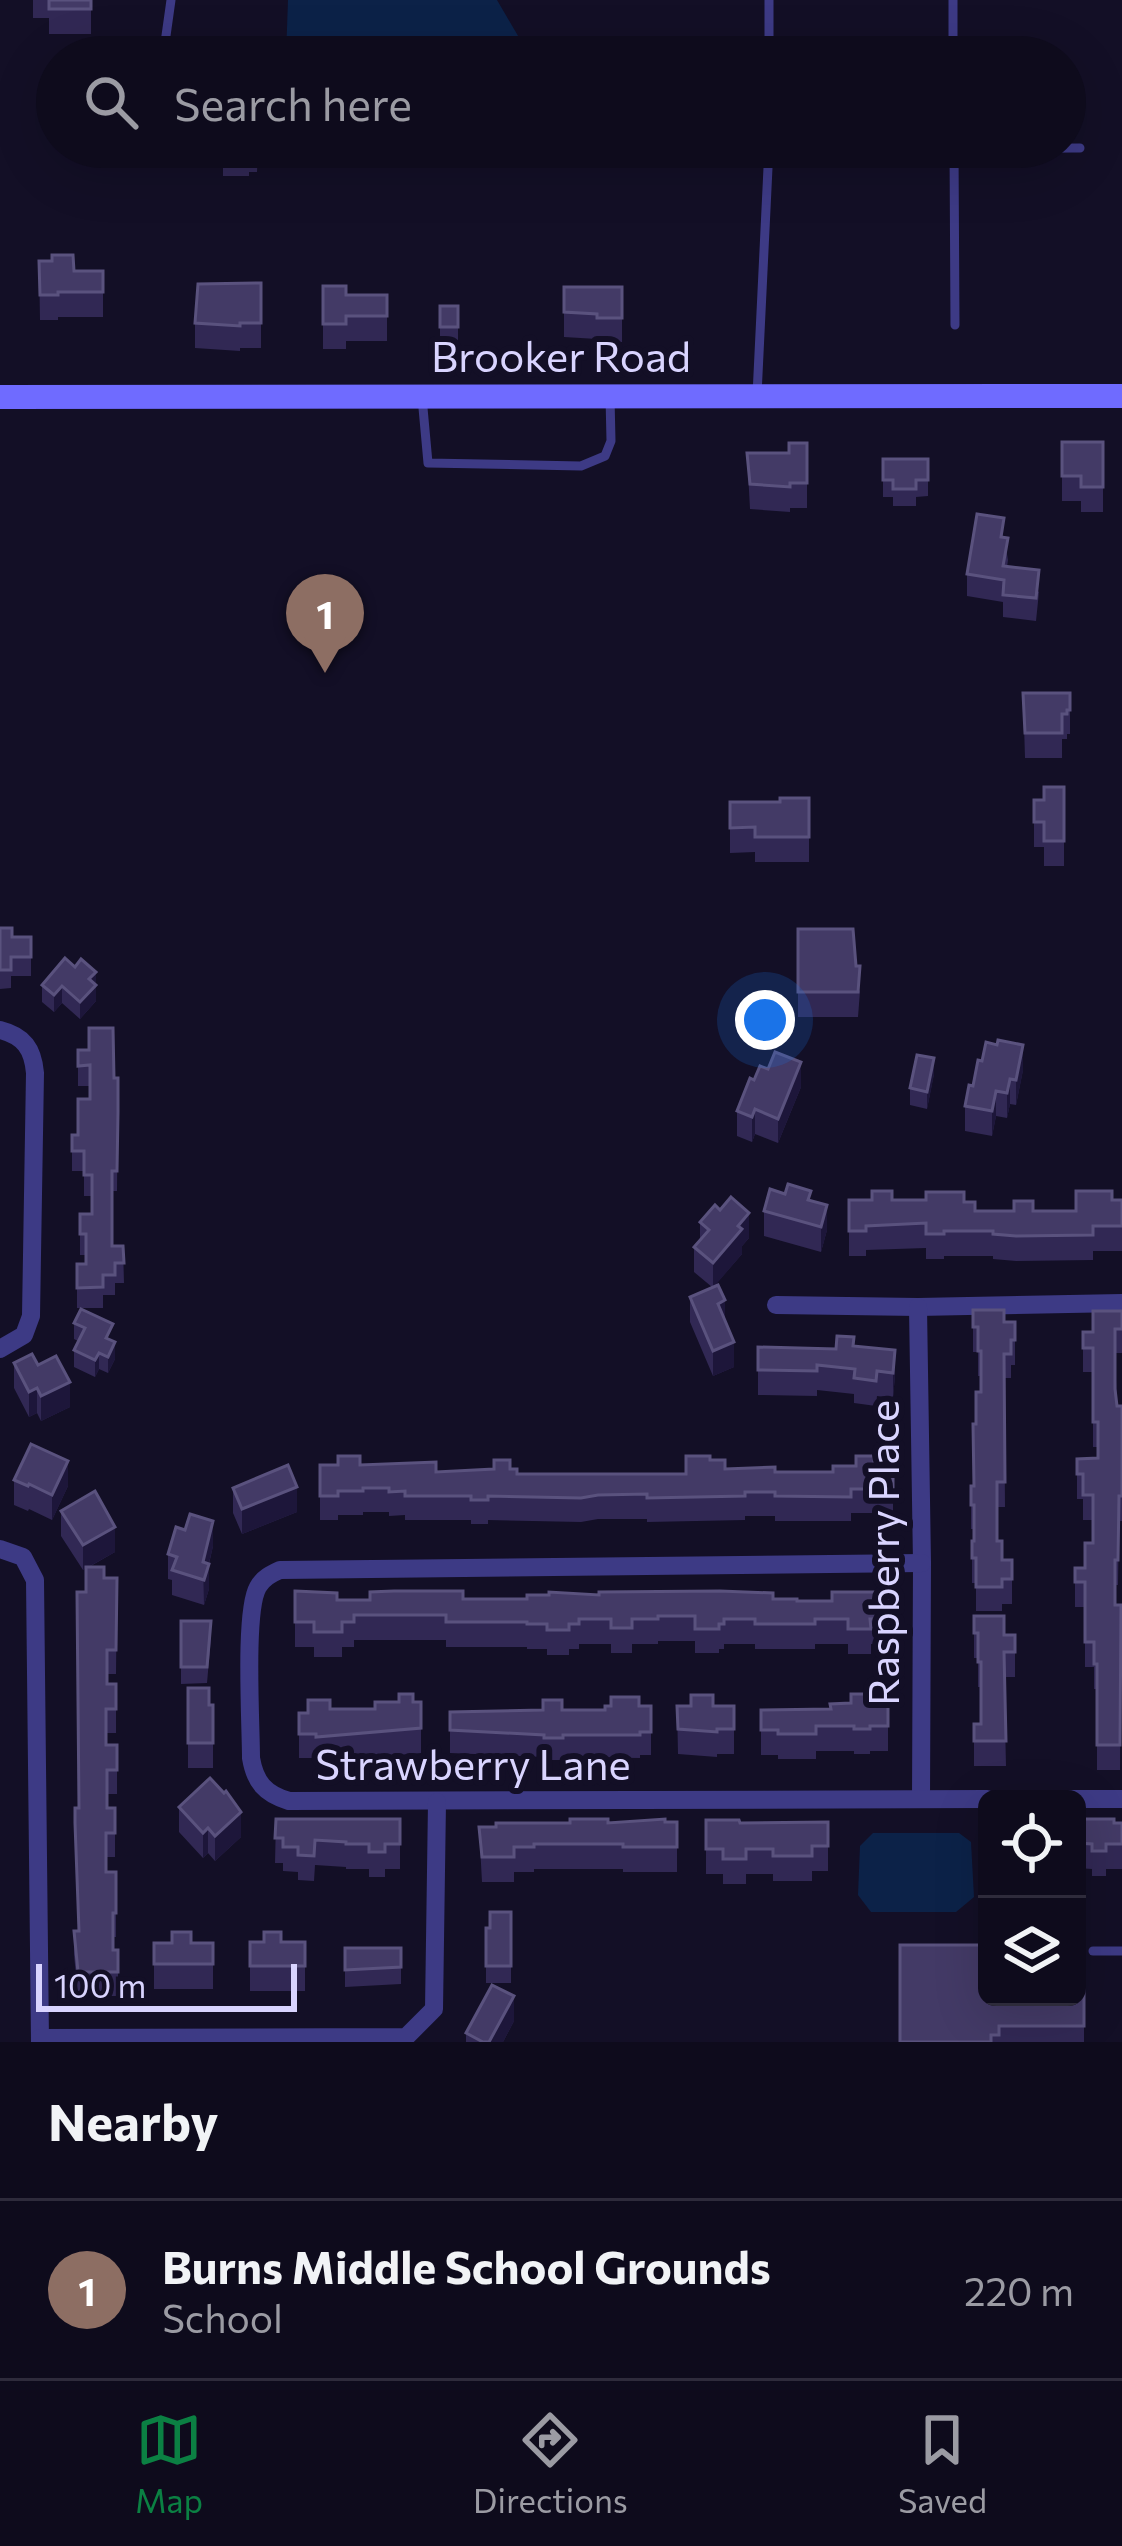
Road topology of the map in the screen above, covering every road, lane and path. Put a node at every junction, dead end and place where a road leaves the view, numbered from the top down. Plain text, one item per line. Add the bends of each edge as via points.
1 (171, 0) edge
2 (769, 0) edge
3 (953, 0) edge
4 (167, 36) edge
5 (769, 36) edge
6 (953, 36) edge
7 (768, 168) edge
8 (954, 168) edge
9 (955, 326) dead end
10 (757, 395) junction
11 (610, 396) junction
12 (1122, 396) edge
13 (0, 397) edge
14 (422, 397) junction
15 (0, 1030) edge
16 (1122, 1303) edge
17 (776, 1305) dead end
18 (918, 1306) junction
19 (0, 1349) edge
20 (0, 1550) edge
21 (922, 1563) junction
22 (921, 1799) junction
23 (978, 1799) edge
24 (1086, 1799) edge
25 (1122, 1799) edge
26 (437, 1802) junction
27 (1122, 1951) edge
28 (1094, 1952) dead end
29 (40, 2040) edge

1 - 4 lane
2 - 5 lane
3 - 6 lane
7 - 10 lane
8 - 9 lane
10 - 11 street, Brooker Road
10 - 12 street, Brooker Road
11 - 14 street, Brooker Road
11 - 14 lane via 605,456 581,466 428,463
13 - 14 street, Brooker Road
15 - 19 street via 23,1041 34,1073 32,1316 24,1335
16 - 18 street
17 - 18 street
18 - 21 street, Raspberry Place
20 - 29 street via 23,1557 35,1580
21 - 22 street, Raspberry Place
21 - 26 street, Strawberry Lane via 272,1573 258,1586 250,1617 258,1782 289,1801
22 - 23 street, Strawberry Lane
22 - 26 street, Strawberry Lane
24 - 25 street
26 - 29 street via 434,2009 406,2037
27 - 28 lane

